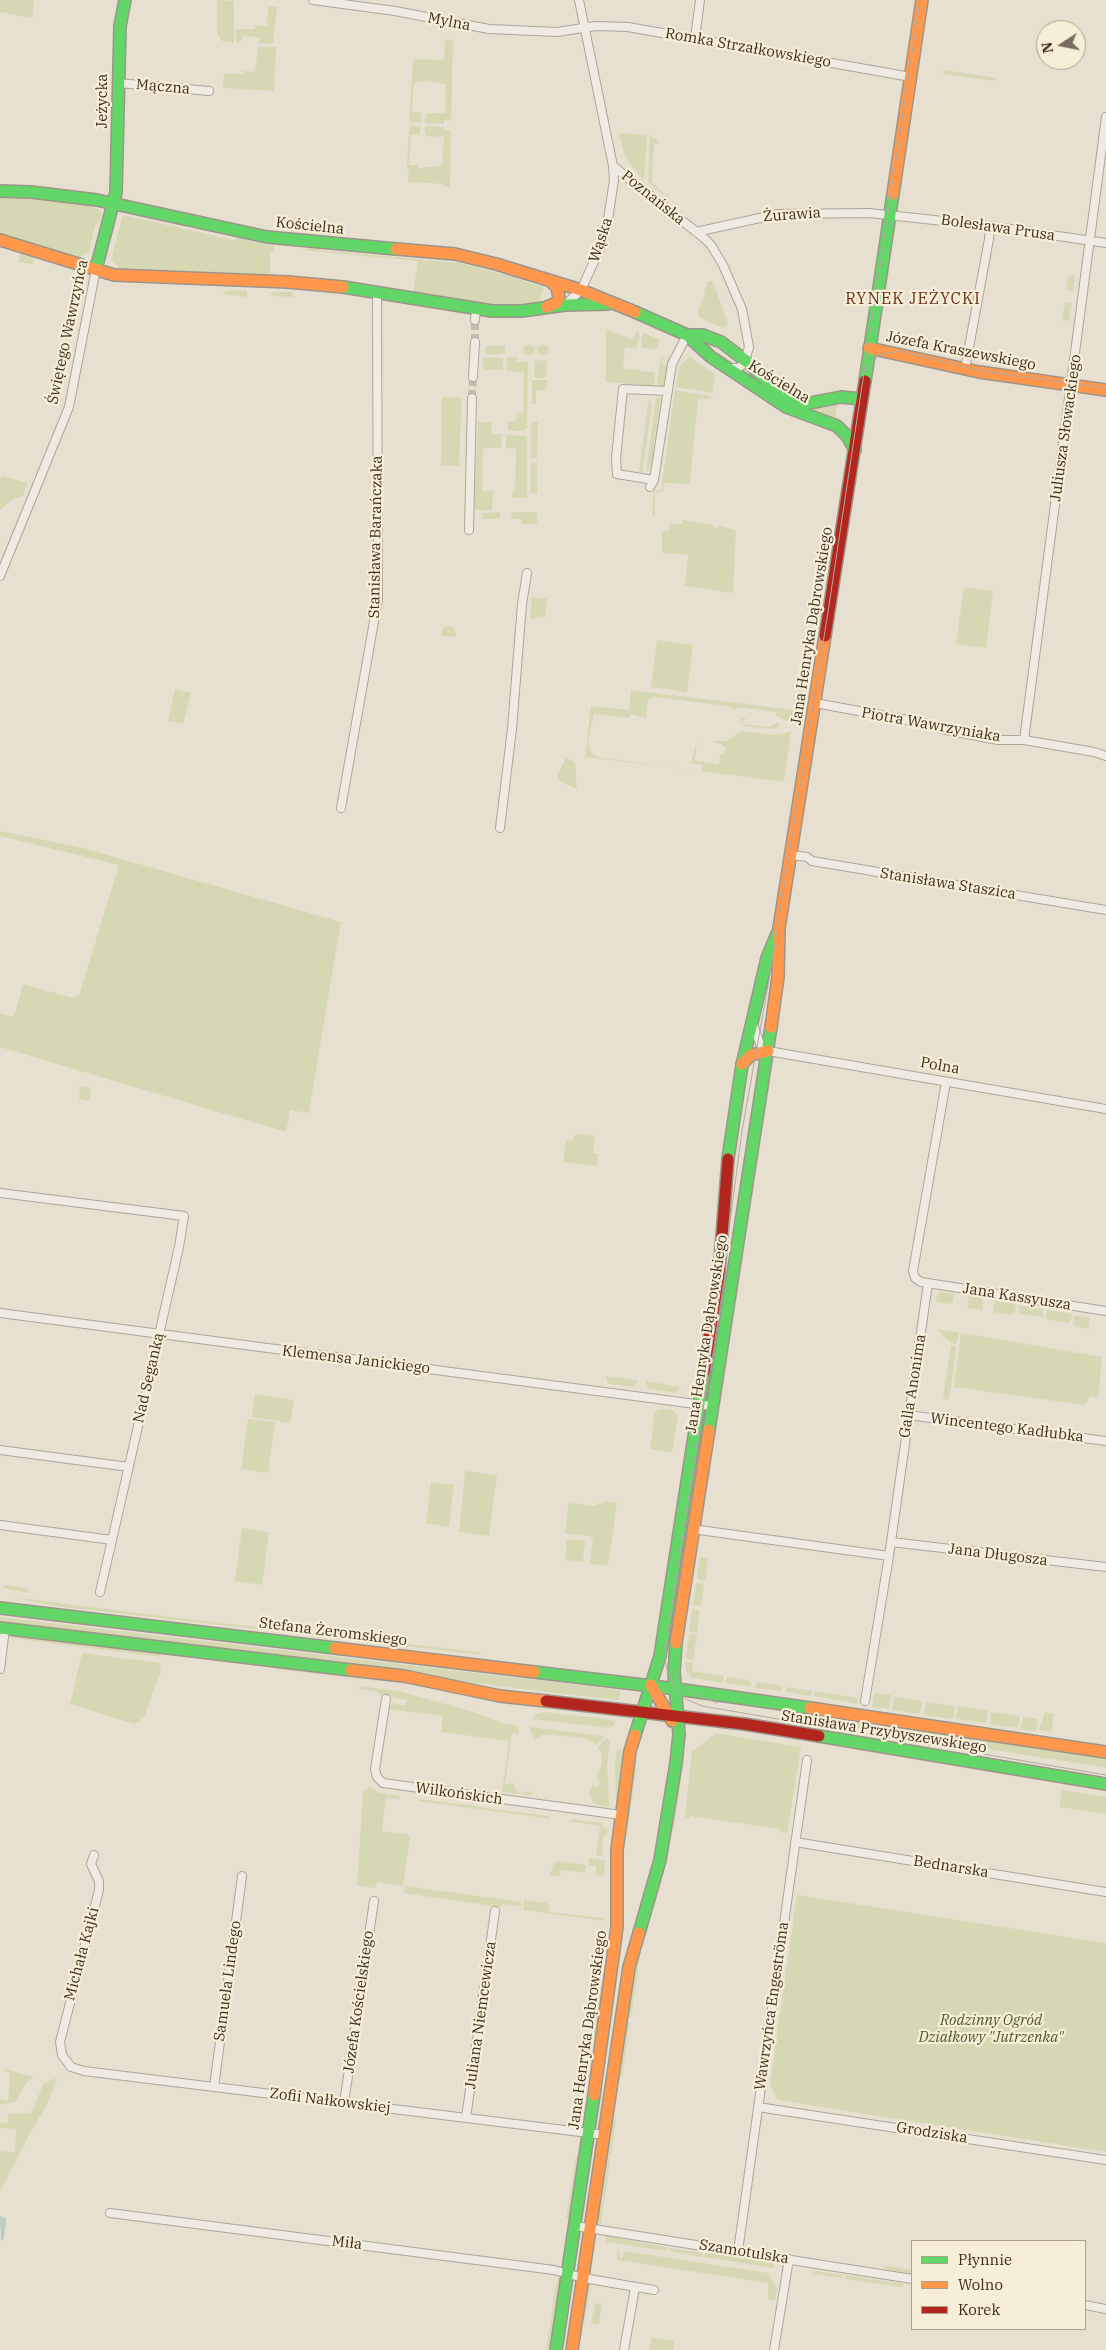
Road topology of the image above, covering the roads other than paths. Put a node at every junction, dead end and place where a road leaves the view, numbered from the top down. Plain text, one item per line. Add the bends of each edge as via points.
1 (125, 0) edge
2 (313, 0) edge
3 (579, 0) edge
4 (700, 0) edge
5 (922, 0) edge
6 (586, 28) junction
7 (695, 38) junction
8 (911, 77) junction
9 (118, 83) junction
10 (209, 91) dead end
11 (1106, 118) edge
12 (613, 166) junction
13 (0, 192) edge
14 (113, 203) junction
15 (890, 214) junction
16 (990, 226) junction
17 (696, 232) junction
18 (0, 240) edge
19 (1090, 241) junction
20 (1106, 243) edge
21 (96, 270) junction
22 (548, 280) junction
23 (581, 290) junction
24 (377, 294) junction
25 (613, 304) junction
26 (565, 305) junction
27 (541, 310) junction
28 (687, 335) junction
29 (475, 342) tunnel mouth
30 (870, 348) junction
31 (746, 361) junction
32 (728, 368) junction
33 (965, 369) junction
34 (473, 377) tunnel mouth
35 (1071, 385) junction
36 (1106, 390) edge
37 (668, 391) junction
38 (472, 398) tunnel mouth
39 (862, 399) junction
40 (854, 450) junction
41 (469, 530) dead end
42 (527, 573) dead end
43 (0, 576) edge
44 (815, 703) junction
45 (1024, 740) junction
46 (1106, 756) edge
47 (341, 808) dead end
48 (500, 828) dead end
49 (791, 855) junction
50 (1106, 910) edge
51 (779, 928) junction
52 (752, 1017) junction
53 (768, 1051) junction
54 (742, 1065) junction
55 (946, 1082) junction
56 (1106, 1109) edge
57 (0, 1193) edge
58 (928, 1283) junction
59 (1106, 1311) edge
60 (0, 1313) edge
61 (159, 1334) junction
62 (699, 1405) junction
63 (712, 1406) junction
64 (908, 1415) junction
65 (1106, 1440) edge
66 (0, 1450) edge
67 (129, 1467) junction
68 (0, 1525) edge
69 (692, 1530) junction
70 (112, 1540) junction
71 (891, 1542) junction
72 (889, 1556) junction
73 (1106, 1567) edge
74 (100, 1592) dead end
75 (0, 1608) edge
76 (2, 1629) edge
77 (0, 1670) edge
78 (656, 1686) junction
79 (675, 1688) junction
80 (386, 1700) dead end
81 (865, 1701) dead end
82 (643, 1714) junction
83 (674, 1717) junction
84 (704, 1720) junction
85 (679, 1745) junction
86 (1106, 1752) edge
87 (807, 1760) dead end
88 (1106, 1784) edge
89 (621, 1816) junction
90 (795, 1842) junction
91 (94, 1855) dead end
92 (242, 1876) dead end
93 (1106, 1892) edge
94 (374, 1901) dead end
95 (495, 1912) dead end
96 (62, 2054) joint
97 (214, 2087) junction
98 (344, 2103) junction
99 (758, 2107) junction
100 (466, 2118) junction
101 (589, 2133) junction
102 (605, 2135) junction
103 (1106, 2160) edge
104 (110, 2213) dead end
105 (575, 2226) junction
106 (591, 2228) junction
107 (738, 2251) junction
108 (789, 2259) junction
109 (568, 2272) junction
110 (583, 2278) junction
111 (911, 2278) edge
112 (635, 2288) junction
113 (654, 2290) dead end
114 (1086, 2305) edge
115 (1106, 2309) edge
116 (556, 2350) edge
117 (572, 2350) edge
118 (624, 2350) edge
119 (774, 2350) edge

1 - 9 street, Jeżycka via 120,26
2 - 6 street, Mylna via 489,29 558,32
3 - 6 street, Poznańska
4 - 7 street
5 - 8 street, Jana Henryka Dąbrowskiego
6 - 7 street, Romka Strzałkowskiego via 612,25
6 - 12 street, Poznańska
7 - 8 street, Romka Strzałkowskiego
8 - 15 street, Jana Henryka Dąbrowskiego
9 - 10 street, Mączna
9 - 14 street, Jeżycka via 116,192
11 - 19 street, Juliusza Słowackiego
12 - 17 street, Poznańska
12 - 23 street, Wąska via 613,190 604,238
13 - 14 street, Kościelna via 31,192
14 - 21 street, Świętego Wawrzyńca
14 - 22 street, Kościelna via 267,237 464,255
15 - 16 street, Bolesława Prusa
15 - 17 street, Żurawia via 788,213
15 - 30 street, Jana Henryka Dąbrowskiego
16 - 19 street, Bolesława Prusa
16 - 33 street
17 - 31 street, Poznańska via 711,245 737,296 748,333
18 - 21 street, Kościelna
19 - 20 street, Bolesława Prusa
19 - 35 street, Juliusza Słowackiego
21 - 24 street, Kościelna via 114,275 342,287
21 - 43 street, Świętego Wawrzyńca via 69,406
22 - 23 street, Kościelna
22 - 27 street via 557,287 559,298
23 - 25 street, Kościelna
23 - 26 street, Wąska
24 - 27 street, Kościelna via 476,315
24 - 47 street, Stanisława Barańczaka via 378,599
25 - 26 street, Kościelna
25 - 28 street, Kościelna
26 - 27 street, Kościelna
28 - 31 street, Kościelna via 703,335 721,342
28 - 32 street, Kościelna
28 - 37 street via 672,364
29 - 34 street
30 - 33 street, Józefa Kraszewskiego
30 - 39 street, Jana Henryka Dąbrowskiego
31 - 32 street via 738,368
31 - 39 street, Kościelna via 780,393 797,403 841,397
32 - 40 street, Kościelna via 786,406 837,426
33 - 35 street, Józefa Kraszewskiego
35 - 36 street, Józefa Kraszewskiego
35 - 45 street, Juliusza Słowackiego
37 - 37 street via 652,483 617,474 623,389
38 - 41 street
39 - 40 street, Jana Henryka Dąbrowskiego
40 - 44 street, Jana Henryka Dąbrowskiego
42 - 48 street
44 - 45 street, Piotra Wawrzyniaka via 998,740
44 - 49 street, Jana Henryka Dąbrowskiego
45 - 46 street, Piotra Wawrzyniaka
49 - 50 street, Stanisława Staszica via 808,857 813,862
49 - 51 street, Jana Henryka Dąbrowskiego
51 - 52 street, Jana Henryka Dąbrowskiego via 767,958
51 - 53 street, Jana Henryka Dąbrowskiego via 778,977
52 - 53 street via 760,1044
52 - 54 street, Jana Henryka Dąbrowskiego
53 - 54 street via 751,1055
53 - 55 street, Polna
53 - 63 street, Jana Henryka Dąbrowskiego
54 - 62 street, Jana Henryka Dąbrowskiego via 729,1148 719,1273
55 - 56 street, Polna
55 - 58 street via 913,1271 918,1281
57 - 61 street, Nad Seganką via 184,1216
58 - 59 street, Jana Kassyusza
58 - 64 street, Galla Anonima
60 - 61 street, Klemensa Janickiego
61 - 62 street, Klemensa Janickiego
61 - 67 street, Nad Seganką
62 - 63 street, Klemensa Janickiego
62 - 78 street, Jana Henryka Dąbrowskiego
63 - 69 street, Jana Henryka Dąbrowskiego
64 - 65 street, Wincentego Kadłubka
64 - 71 street, Galla Anonima
66 - 67 street
67 - 70 street, Nad Seganką
68 - 70 street
69 - 72 street
69 - 79 street, Jana Henryka Dąbrowskiego via 674,1658
70 - 74 street, Nad Seganką
71 - 72 street, Galla Anonima
71 - 73 street, Jana Długosza
72 - 81 street, Galla Anonima
75 - 78 street, Stefana Żeromskiego
76 - 77 street
76 - 82 street via 404,1676 500,1696
78 - 79 street, Stanisława Przybyszewskiego
78 - 82 street, Jana Henryka Dąbrowskiego
78 - 83 street, Jana Henryka Dąbrowskiego
79 - 83 street, Jana Henryka Dąbrowskiego
79 - 86 street, Stanisława Przybyszewskiego
80 - 89 street, Wilkońskich via 375,1769 383,1783
82 - 83 street, Stanisława Przybyszewskiego
82 - 89 street, Jana Henryka Dąbrowskiego via 630,1751
83 - 84 street, Stanisława Przybyszewskiego
83 - 85 street, Jana Henryka Dąbrowskiego
84 - 85 street via 684,1732
84 - 88 street, Stanisława Przybyszewskiego via 752,1725
85 - 102 street, Jana Henryka Dąbrowskiego via 660,1860 631,1958
87 - 90 street, Wawrzyńca Engeströma
89 - 101 street, Jana Henryka Dąbrowskiego via 614,1958
90 - 93 street, Bednarska
90 - 99 street, Wawrzyńca Engeströma
91 - 96 street, Michała Kajki via 91,1864 99,1881 99,1890 61,2034
92 - 97 street, Samuela Lindego
94 - 98 street, Józefa Kościelskiego
95 - 100 street, Juliana Niemcewicza
96 - 97 street, Zofii Nałkowskiej via 71,2067 84,2071
97 - 98 street, Zofii Nałkowskiej
98 - 100 street, Zofii Nałkowskiej
99 - 103 street, Grodziska
99 - 107 street, Wawrzyńca Engeströma
100 - 101 street, Zofii Nałkowskiej
101 - 102 street, Zofii Nałkowskiej
101 - 105 street, Jana Henryka Dąbrowskiego
102 - 106 street, Jana Henryka Dąbrowskiego
104 - 109 street, Miła
105 - 106 street, Szamotulska
105 - 109 street, Jana Henryka Dąbrowskiego
106 - 107 street, Szamotulska
106 - 110 street, Jana Henryka Dąbrowskiego
107 - 108 street, Szamotulska
108 - 111 street, Szamotulska
108 - 119 street
109 - 110 street, Miła
109 - 116 street, Jana Henryka Dąbrowskiego
110 - 112 street, Miła
110 - 117 street, Jana Henryka Dąbrowskiego
112 - 113 street, Miła
112 - 118 street
114 - 115 street

